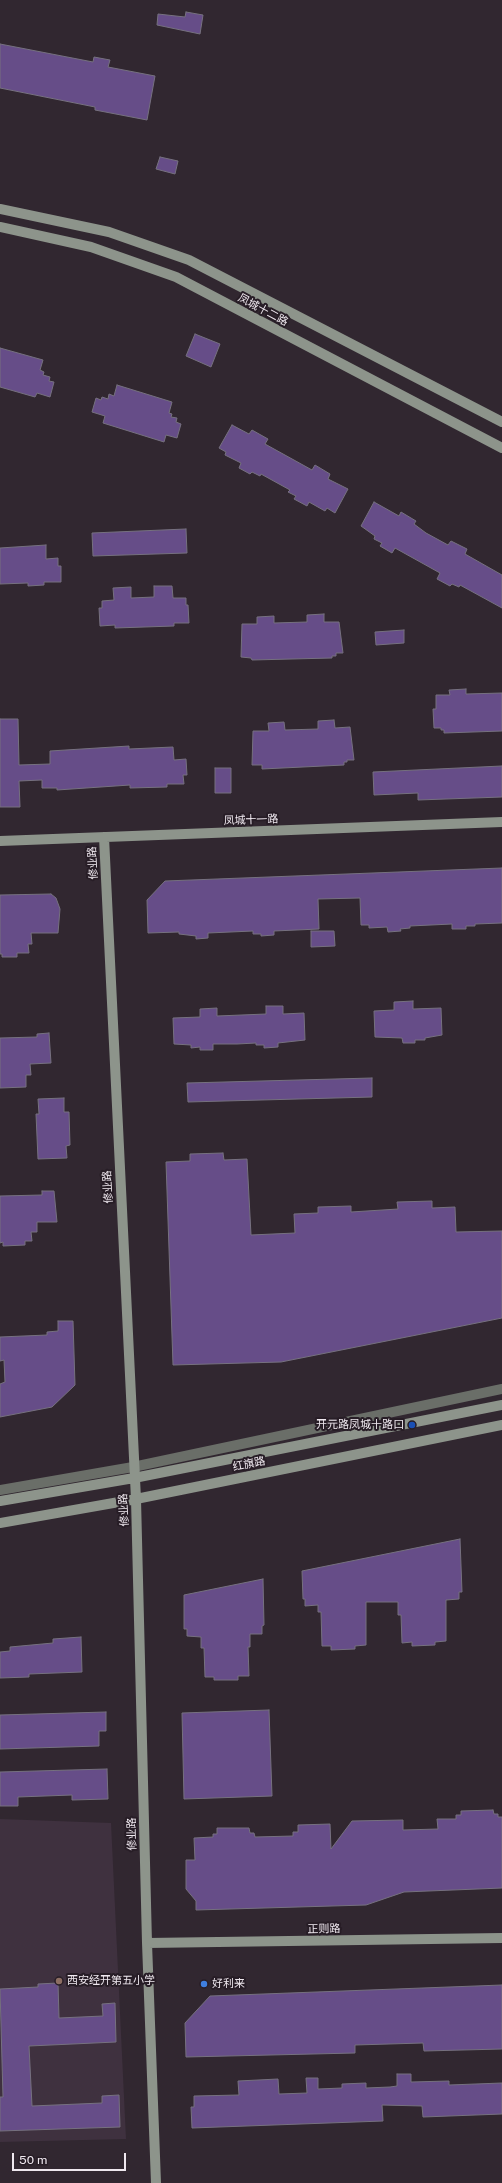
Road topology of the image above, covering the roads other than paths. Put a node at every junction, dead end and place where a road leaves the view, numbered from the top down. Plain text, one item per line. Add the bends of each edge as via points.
1 (0, 208) edge
2 (0, 227) edge
3 (502, 422) edge
4 (502, 448) edge
5 (502, 822) edge
6 (104, 837) junction
7 (0, 841) edge
8 (502, 1390) edge
9 (502, 1405) edge
10 (502, 1425) edge
11 (134, 1472) junction
12 (0, 1490) edge
13 (136, 1499) junction
14 (0, 1501) edge
15 (0, 1523) edge
16 (502, 1938) edge
17 (147, 1944) junction
18 (156, 2183) edge

1 - 3 street, 凤城十二路 via 109,232 189,260
2 - 4 street, 凤城十二路 via 91,247 176,277
5 - 6 street, 凤城十一路
6 - 7 street, 凤城十一路
6 - 11 street, 修业路
8 - 11 street
9 - 11 street, 红旗路 via 442,1419
10 - 13 street, 红旗路
11 - 12 street
11 - 13 street, 修业路
11 - 14 street, 红旗路
13 - 15 street, 红旗路
13 - 17 street, 修业路
16 - 17 street, 正则路
17 - 18 street, 修业路

